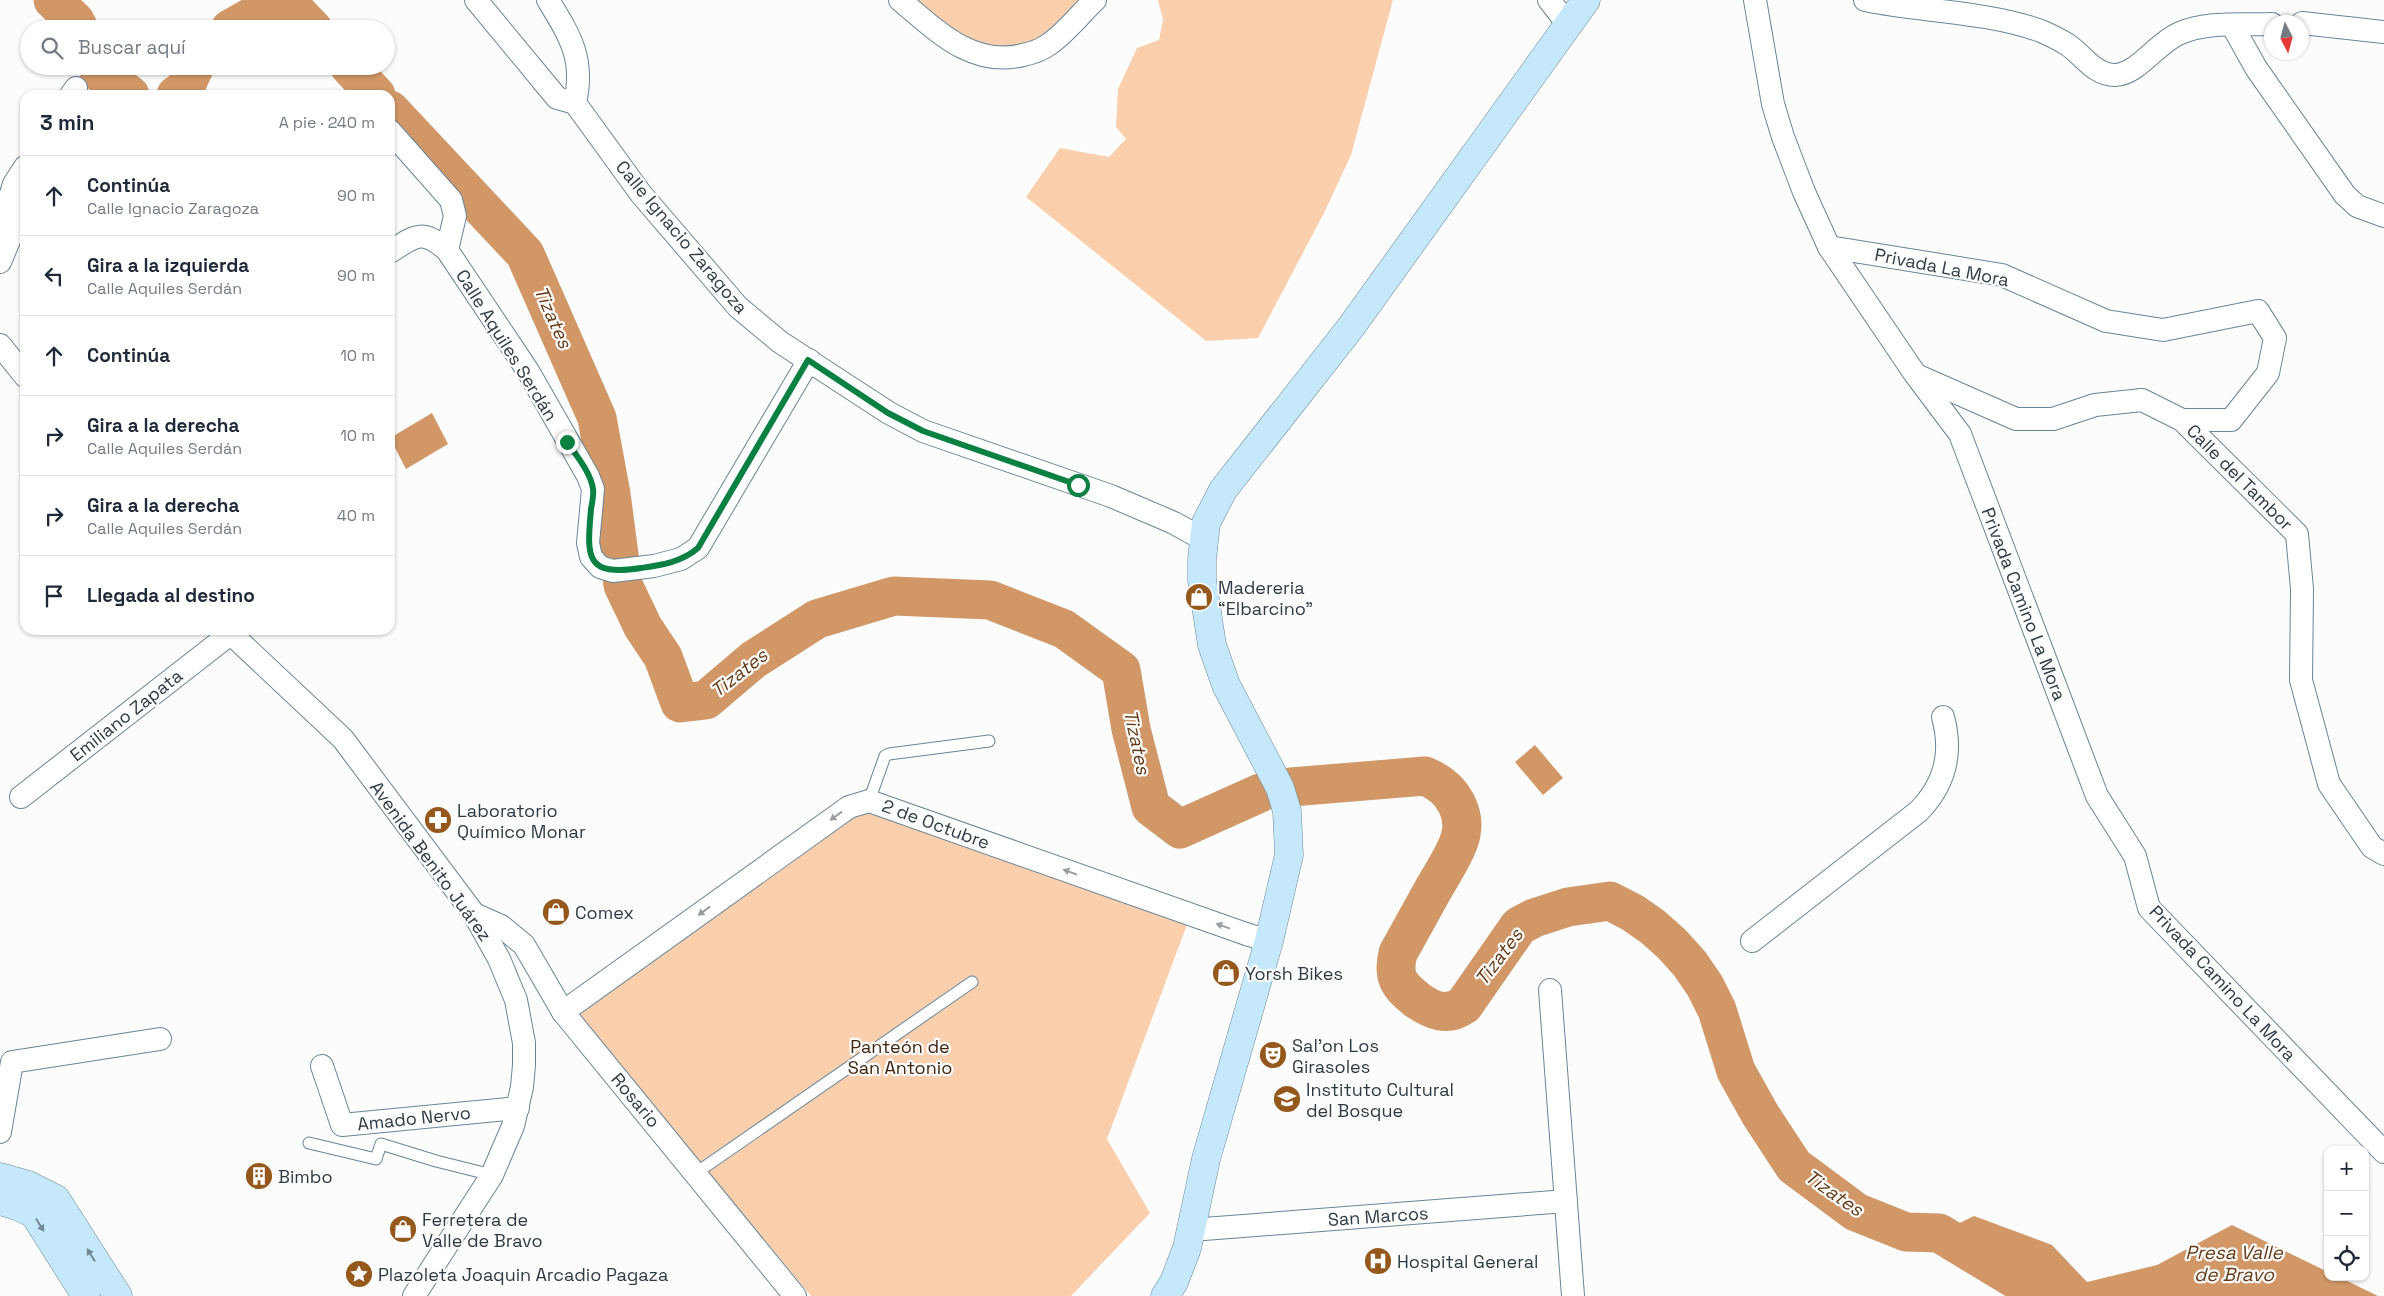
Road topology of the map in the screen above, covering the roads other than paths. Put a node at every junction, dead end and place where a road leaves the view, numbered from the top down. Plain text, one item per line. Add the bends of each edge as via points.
1 (476, 0) edge
2 (548, 0) edge
3 (900, 0) edge
4 (1095, 0) edge
5 (1549, 0) edge
6 (1586, 0) edge
7 (1755, 0) edge
8 (1865, 0) edge
9 (1567, 23) junction
10 (2264, 24) edge
11 (2309, 24) edge
12 (2232, 25) junction
13 (2384, 32) edge
14 (575, 103) junction
15 (395, 137) edge
16 (20, 175) edge
17 (2384, 216) edge
18 (1830, 247) junction
19 (395, 249) edge
20 (447, 250) junction
21 (0, 262) edge
22 (0, 345) edge
23 (808, 360) junction
24 (20, 370) edge
25 (1915, 374) junction
26 (2182, 420) junction
27 (1203, 539) junction
28 (225, 635) edge
29 (232, 635) edge
30 (1943, 717) dead end
31 (989, 742) dead end
32 (21, 797) dead end
33 (869, 800) junction
34 (2384, 854) edge
35 (474, 914) junction
36 (1269, 941) junction
37 (1752, 942) dead end
38 (972, 982) dead end
39 (1550, 990) dead end
40 (563, 1012) junction
41 (160, 1039) dead end
42 (322, 1066) dead end
43 (518, 1108) junction
44 (0, 1132) edge
45 (310, 1143) dead end
46 (2384, 1152) edge
47 (696, 1173) junction
48 (492, 1174) junction
49 (0, 1177) edge
50 (0, 1201) edge
51 (1566, 1201) junction
52 (1191, 1230) junction
53 (86, 1296) edge
54 (118, 1296) edge
55 (414, 1296) edge
56 (795, 1296) edge
57 (1166, 1296) edge
58 (1573, 1296) edge

1 - 14 street via 557,98
2 - 14 street via 575,49 579,75
3 - 4 street via 957,46 983,56 1000,58 1033,52 1048,45
5 - 9 street
6 - 9 main road
7 - 18 street, Privada Camino La Mora via 1766,70 1780,129
8 - 12 street via 2003,20 2039,31 2069,46 2097,70 2114,75 2132,70 2151,52 2177,35 2207,26
9 - 27 main road via 1351,327 1223,490 1213,507
10 - 12 street
11 - 13 street
12 - 17 street via 2256,68 2344,195 2366,211
14 - 23 street, Calle Ignacio Zaragoza via 641,194 738,307 780,342
15 - 20 street via 451,200 455,216
16 - 21 street via 8,200 10,238
18 - 25 street, Privada Camino La Mora
18 - 26 street, Privada La Mora via 2002,275 2106,321 2163,330 2258,311 2275,338 2268,373 2231,420
19 - 20 street via 421,236 432,237
20 - 23 street, Calle Aquiles Serdán via 528,371 588,476 593,489 589,550 600,567 613,571 681,559 698,548
22 - 24 street
23 - 27 street, Calle Ignacio Zaragoza via 888,413 923,431 1111,496
25 - 26 street, Calle del Tambor via 2016,419 2054,419 2095,405 2142,400
25 - 46 street, Privada Camino La Mora via 1960,434 2097,796 2134,856 2149,908
26 - 34 street, Calle del Tambor via 2297,534 2302,589 2301,680 2329,784 2372,846
27 - 36 main road via 1202,580 1216,660 1280,788 1287,811 1289,855
28 - 32 street, Emiliano Zapata
29 - 35 street, Avenida Benito Juárez via 343,740
30 - 37 street via 1947,733 1947,765 1928,801
31 - 33 lane via 889,754 885,756
36 -> 33 street, 2 de Octubre
33 -> 40 street, 2 de Octubre via 849,806
35 - 40 street, Rosario via 501,926 524,945
35 - 43 street, Avenida Benito Juárez via 509,979 520,1014 524,1065
36 - 52 main road via 1206,1159
38 - 47 lane
39 - 51 street
40 - 47 street, Rosario
41 - 44 street via 12,1062
42 - 43 street, Amado Nervo via 342,1126
43 - 48 street, Avenida Benito Juárez via 507,1144
45 - 48 lane via 376,1159 381,1144
47 - 56 street, Rosario
48 - 55 street, Avenida Benito Juárez
54 -> 49 main road via 56,1199 28,1185
50 -> 53 main road via 34,1214
51 - 52 street, San Marcos
51 - 58 street
52 - 57 main road via 1181,1265

